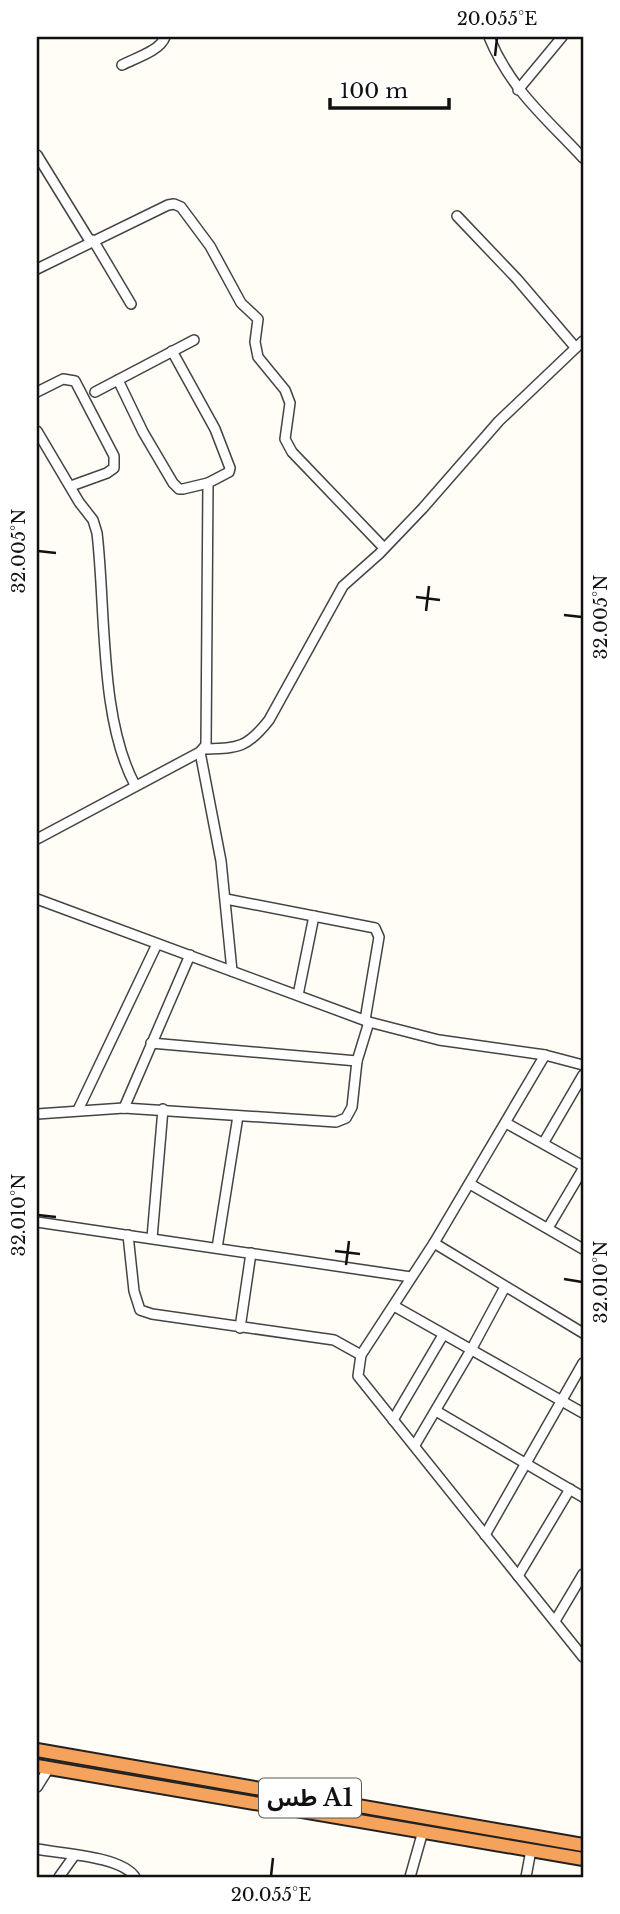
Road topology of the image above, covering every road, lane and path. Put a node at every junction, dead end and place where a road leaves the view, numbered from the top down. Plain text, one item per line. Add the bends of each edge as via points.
1 (165, 37) edge
2 (489, 37) edge
3 (562, 37) edge
4 (122, 65) dead end
5 (518, 90) junction
6 (37, 155) edge
7 (583, 158) edge
8 (457, 216) dead end
9 (91, 241) junction
10 (37, 269) edge
11 (131, 304) dead end
12 (194, 340) dead end
13 (583, 341) edge
14 (575, 347) junction
15 (172, 351) junction
16 (118, 380) junction
17 (37, 392) edge
18 (95, 392) dead end
19 (37, 431) edge
20 (208, 483) junction
21 (71, 486) junction
22 (384, 548) junction
23 (203, 751) junction
24 (135, 785) junction
25 (37, 839) edge
26 (37, 899) edge
27 (226, 899) junction
28 (314, 916) junction
29 (157, 944) junction
30 (190, 955) junction
31 (232, 971) junction
32 (298, 995) junction
33 (367, 1021) junction
34 (151, 1043) junction
35 (545, 1055) junction
36 (357, 1061) junction
37 (583, 1065) edge
38 (582, 1081) edge
39 (124, 1108) junction
40 (163, 1109) junction
41 (78, 1110) junction
42 (37, 1114) edge
43 (238, 1116) junction
44 (506, 1122) junction
45 (544, 1143) junction
46 (583, 1167) edge
47 (470, 1184) junction
48 (37, 1222) edge
49 (548, 1228) junction
50 (128, 1235) junction
51 (152, 1238) junction
52 (434, 1243) junction
53 (217, 1248) junction
54 (583, 1249) edge
55 (251, 1253) junction
56 (411, 1278) junction
57 (505, 1287) junction
58 (394, 1306) junction
59 (240, 1328) junction
60 (583, 1333) edge
61 (443, 1335) junction
62 (471, 1350) junction
63 (361, 1355) junction
64 (583, 1363) edge
65 (561, 1400) junction
66 (436, 1411) junction
67 (583, 1413) edge
68 (393, 1420) junction
69 (415, 1445) junction
70 (525, 1463) junction
71 (570, 1489) junction
72 (583, 1497) edge
73 (485, 1535) junction
74 (583, 1574) edge
75 (518, 1576) junction
76 (555, 1621) junction
77 (583, 1657) edge
78 (37, 1750) edge
79 (43, 1767) edge
80 (142, 1768) junction
81 (139, 1783) junction
82 (37, 1787) edge
83 (423, 1831) junction
84 (583, 1845) edge
85 (37, 1849) edge
86 (531, 1850) junction
87 (74, 1856) junction
88 (583, 1859) edge
89 (59, 1877) edge
90 (135, 1877) edge
91 (410, 1877) edge
92 (526, 1877) edge

1 - 4 street via 155,48
2 - 5 street
3 - 5 street
5 - 7 street
6 - 9 street
8 - 14 street
9 - 10 street
9 - 11 street
9 - 22 street via 167,205 180,207 210,246 241,303 258,318 258,356 285,390 290,404 285,439 292,452
12 - 15 street
13 - 14 street
14 - 22 street via 499,421
15 - 16 street
15 - 20 street via 229,459 229,472
16 - 18 street
16 - 20 street via 173,483 183,489
17 - 21 street via 63,379 75,381 114,456 114,468 107,473
19 - 21 street
20 - 23 street via 207,732
21 - 24 street via 97,533 110,698 117,739
22 - 23 street via 343,586 254,739 231,749
23 - 24 street
23 - 27 street
24 - 25 street
26 - 29 street
27 - 28 street
27 - 31 street
28 - 32 street
28 - 33 street via 379,932
29 - 30 street
29 - 41 street
30 - 31 street
30 - 34 street
31 - 32 street
32 - 33 street
33 - 35 street via 439,1040
33 - 36 street
34 - 36 street
34 - 39 street
35 - 37 street
35 - 44 street
36 - 43 street via 352,1107 346,1118 336,1122
38 - 45 street
39 - 40 street
39 - 41 street
40 - 43 street
40 - 51 street
41 - 42 street
43 - 53 street
44 - 45 street
44 - 47 street
45 - 46 street
46 - 49 street
47 - 49 street
47 - 52 street
48 - 50 street
49 - 54 street
50 - 51 street
50 - 59 street via 140,1310
51 - 53 street
52 - 56 street
52 - 57 street
53 - 55 street
55 - 56 street
55 - 59 street
56 - 58 street
57 - 60 street
57 - 62 street
58 - 61 street
58 - 63 street
59 - 63 street via 334,1340
61 - 62 street
61 - 68 street
62 - 65 street
62 - 66 street
63 - 68 street via 358,1376
64 - 65 street
65 - 67 street
65 - 70 street
66 - 69 street
66 - 70 street
68 - 69 street
69 - 73 street
70 - 71 street
70 - 73 street
71 - 72 street
71 - 75 street
73 - 75 street
74 - 76 street
75 - 76 street
76 - 77 street
78 - 80 highway, طس A1
79 - 81 highway, طس A1
79 - 82 street
80 - 81 highway
80 - 84 highway, طس A1
81 - 83 highway, طس A1
83 - 86 highway, طس A1
83 - 91 street
85 - 87 street
86 - 88 highway, طس A1
86 - 92 street
87 - 89 street
87 - 90 street via 126,1867

